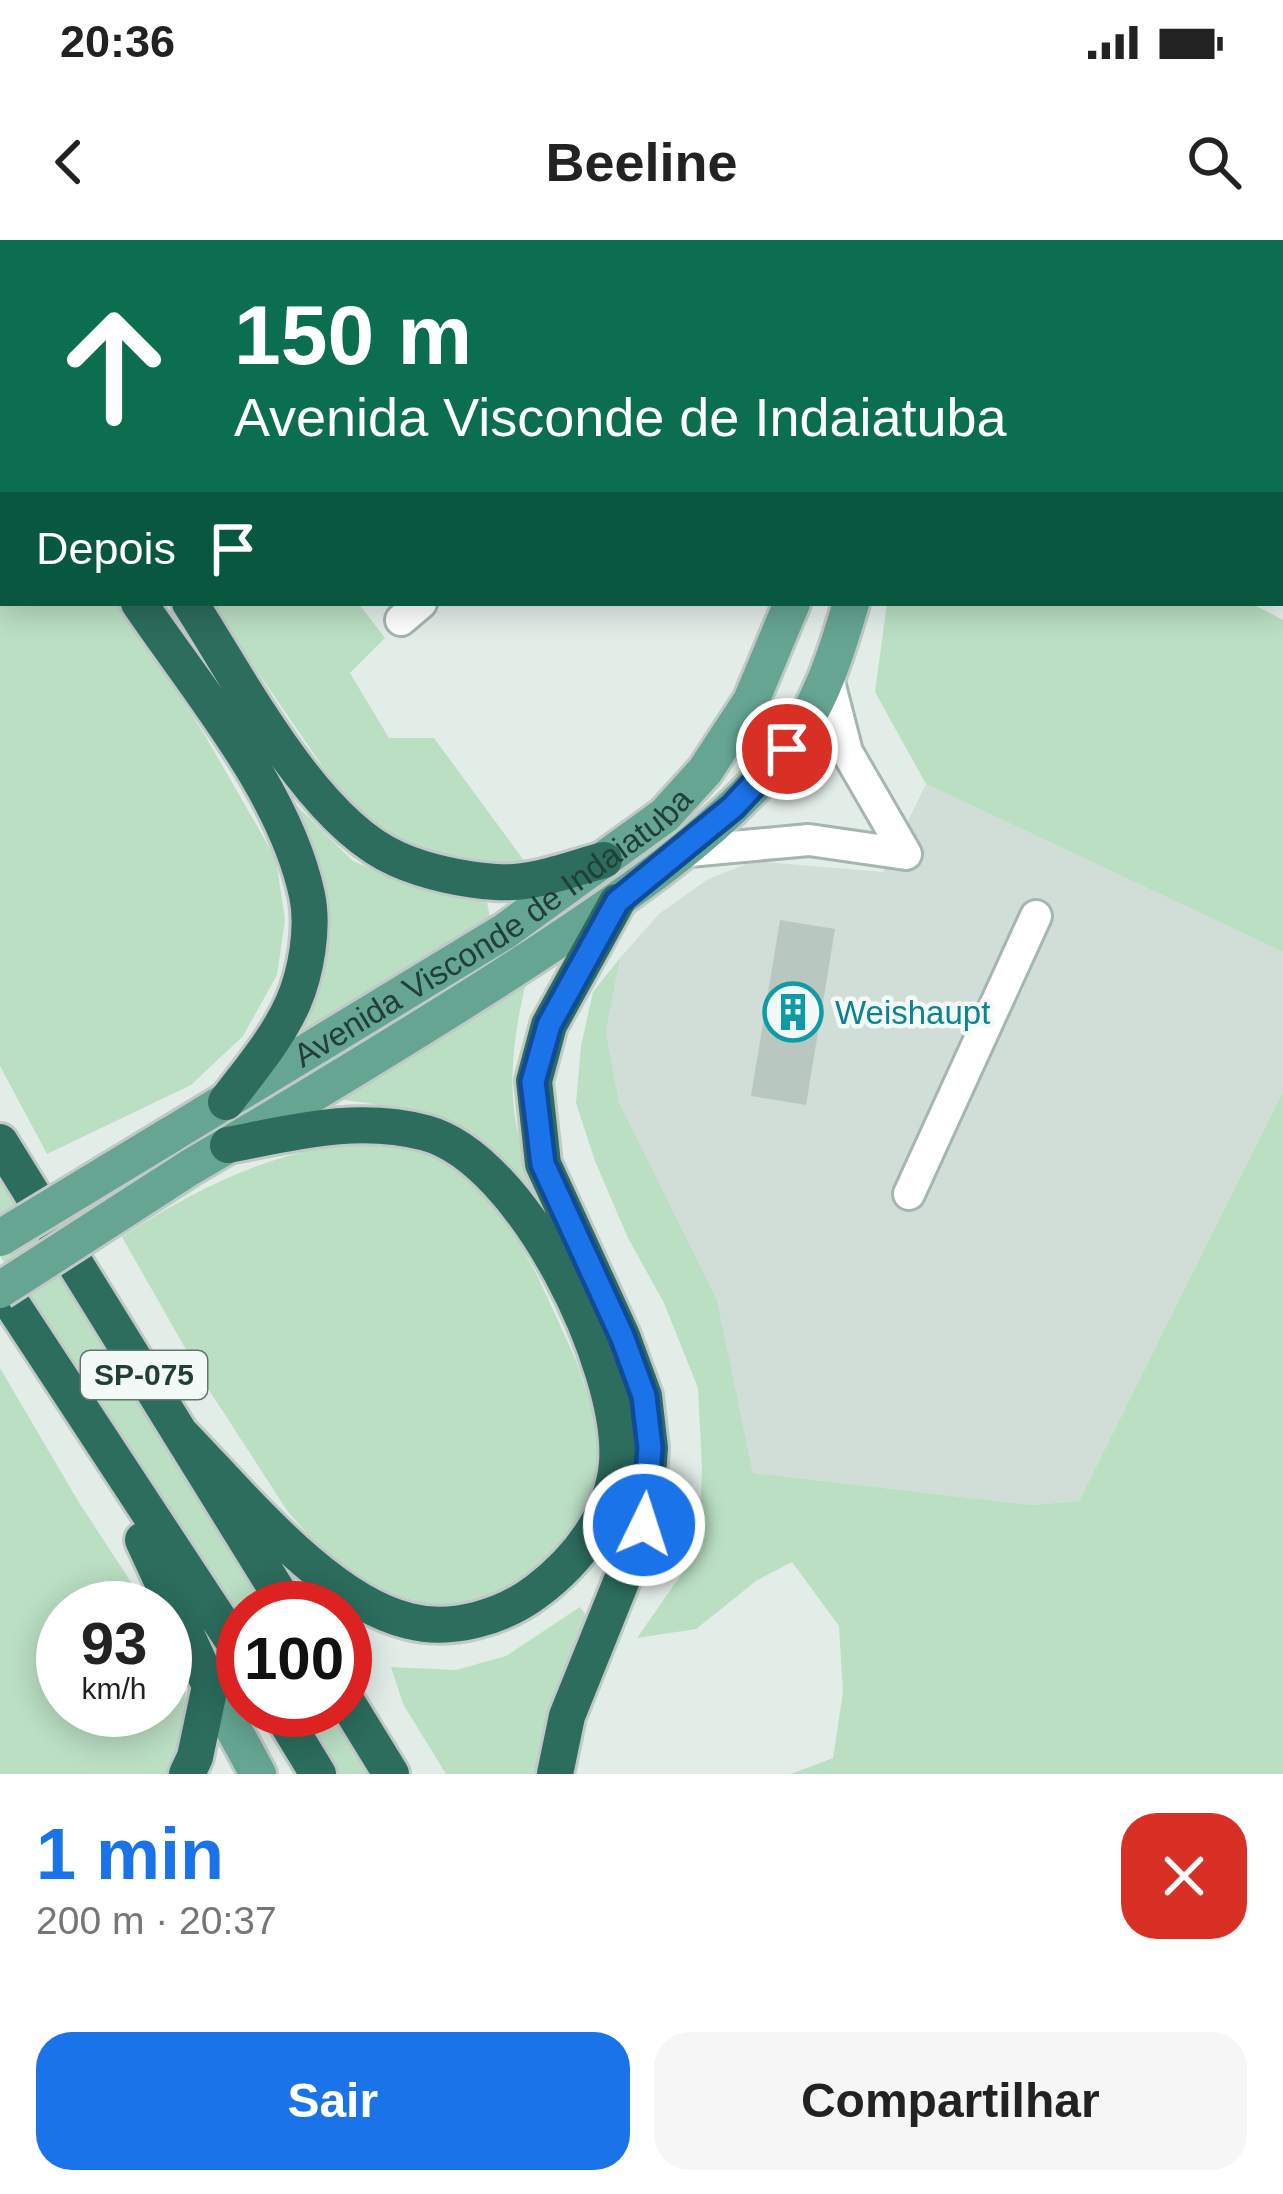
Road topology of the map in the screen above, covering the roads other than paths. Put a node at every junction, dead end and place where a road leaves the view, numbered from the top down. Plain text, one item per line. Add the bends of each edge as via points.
1 (141, 606) edge
2 (192, 606) edge
3 (791, 606) edge
4 (850, 606) edge
5 (828, 678) junction
6 (678, 852) junction
7 (604, 860) junction
8 (617, 902) junction
9 (1036, 916) dead end
10 (226, 1102) junction
11 (0, 1142) edge
12 (228, 1145) junction
13 (908, 1194) dead end
14 (0, 1238) edge
15 (0, 1288) edge
16 (179, 1432) junction
17 (98, 1438) junction
18 (271, 1581) edge
19 (216, 1615) edge
20 (210, 1686) junction
21 (295, 1737) edge
22 (369, 1737) edge
23 (187, 1774) edge
24 (258, 1774) edge
25 (318, 1774) edge
26 (392, 1774) edge
27 (555, 1774) edge

1 - 10 highway via 254,773 292,843 308,900 308,943 292,1005
2 - 7 highway via 286,755 344,824 395,859 499,883
3 - 7 main road, Avenida Visconde de Indaiatuba via 751,701 705,771 665,815
4 - 5 main road, Avenida Visconde de Indaiatuba
5 - 6 main road, Avenida Visconde de Indaiatuba via 787,749
5 - 6 lane via 847,752 906,854 809,840
6 - 8 main road, Avenida Visconde de Indaiatuba
7 - 10 main road, Avenida Visconde de Indaiatuba via 505,931
8 - 12 main road, Avenida Visconde de Indaiatuba
8 - 27 highway via 549,1025 533,1082 543,1164 622,1336 644,1396 650,1448 644,1525 567,1716
9 - 13 lane
10 - 14 main road, Avenida Visconde de Indaiatuba, bridge
11 - 16 highway, SP-075
12 - 15 main road, Avenida Visconde de Indaiatuba, bridge
12 - 16 highway via 329,1125 383,1124 431,1135 486,1166 524,1210 566,1286 613,1396 617,1465 601,1520 561,1573 516,1608 459,1624 410,1622 325,1578
15 - 17 highway, SP-075
16 - 18 highway, SP-075
17 - 19 highway, SP-075
17 - 20 highway
20 - 23 highway
20 - 24 main road
21 - 25 highway
22 - 26 highway

